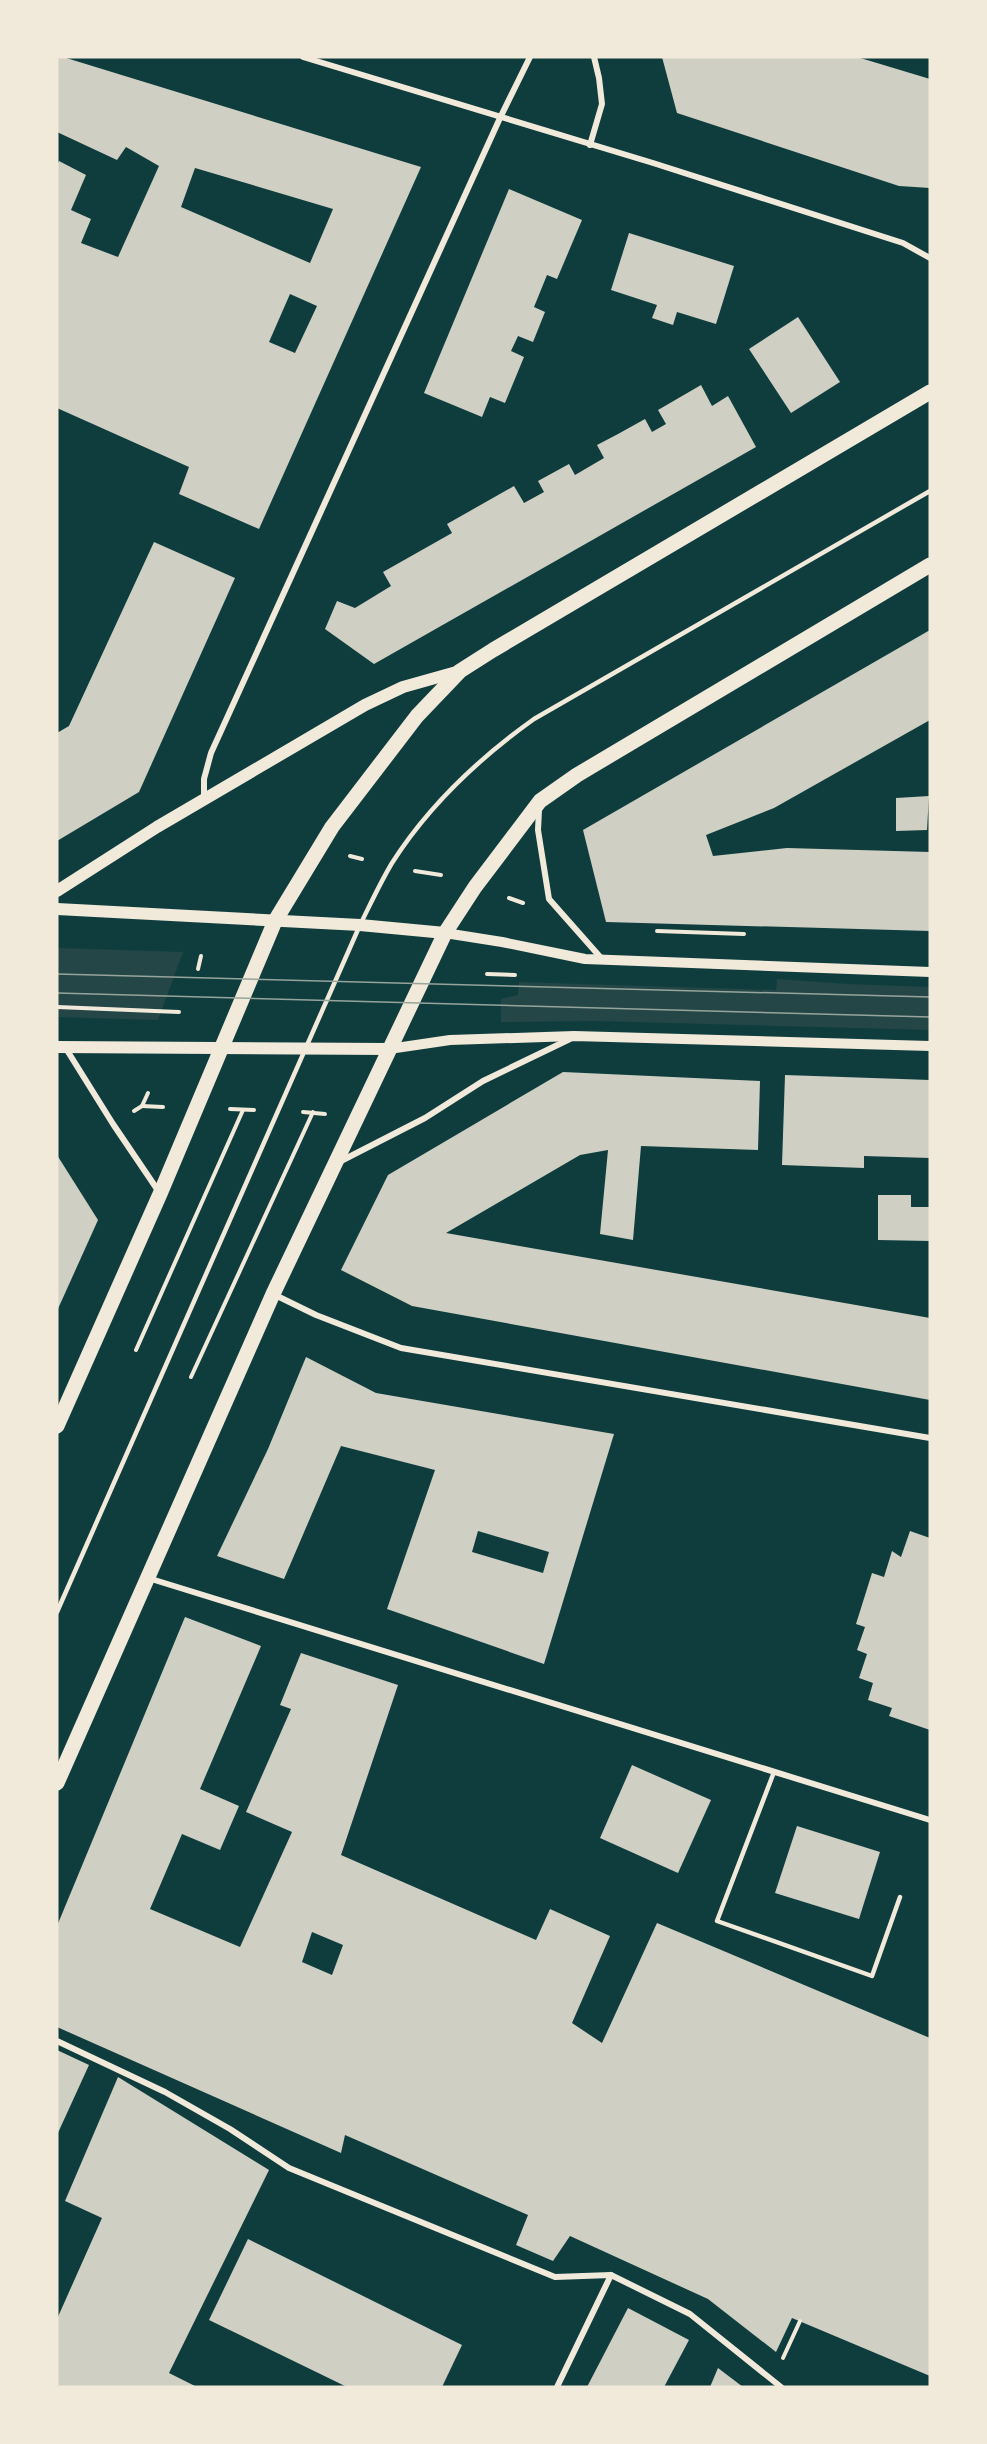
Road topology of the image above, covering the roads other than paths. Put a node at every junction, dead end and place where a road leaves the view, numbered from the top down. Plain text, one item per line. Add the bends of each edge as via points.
1 (303, 57) edge
2 (530, 57) edge
3 (594, 57) edge
4 (500, 118) junction
5 (590, 145) junction
6 (930, 258) edge
7 (930, 392) edge
8 (930, 491) edge
9 (930, 565) edge
10 (460, 671) junction
11 (204, 799) junction
12 (540, 801) junction
13 (57, 891) edge
14 (57, 909) edge
15 (275, 921) junction
16 (360, 925) junction
17 (445, 933) junction
18 (602, 960) junction
19 (930, 972) edge
20 (574, 1036) junction
21 (930, 1046) edge
22 (61, 1047) edge
23 (223, 1048) junction
24 (306, 1048) junction
25 (389, 1049) junction
26 (335, 1164) junction
27 (160, 1194) junction
28 (273, 1294) junction
29 (57, 1426) edge
30 (930, 1438) edge
31 (147, 1578) junction
32 (57, 1612) edge
33 (774, 1772) junction
34 (57, 1783) edge
35 (930, 1820) edge
36 (900, 1897) dead end
37 (57, 2041) edge
38 (611, 2275) junction
39 (557, 2387) edge
40 (780, 2387) edge

1 - 4 street
2 - 4 street
3 - 5 street via 602,104
4 - 5 street
4 - 11 street via 211,753 204,779
5 - 6 street via 903,243
7 - 10 main road
8 - 16 lane via 568,698 503,741 444,795 410,837
9 - 12 main road via 577,775
10 - 11 main road via 416,682 378,698
10 - 15 main road via 417,716 332,827
11 - 13 main road
12 - 17 main road via 475,886
12 - 18 street via 538,830 549,898
14 - 15 main road
15 - 16 main road
15 - 23 main road
16 - 17 main road
16 - 24 lane
17 - 18 street
17 - 25 main road
18 - 19 street
20 - 21 street
20 - 25 street via 450,1040
20 - 26 street via 483,1081 425,1118
22 - 23 main road
22 - 27 street
23 - 24 main road
23 - 27 main road
24 - 25 main road
24 - 32 lane
25 - 26 main road
26 - 28 main road
27 - 29 main road
28 - 30 street via 316,1316 401,1348
28 - 31 main road
31 - 33 street
31 - 34 main road
33 - 35 street
33 - 36 lane via 717,1921 872,1976
37 - 38 street via 165,2092 289,2168 555,2277
38 - 39 street
38 - 40 street via 690,2314

